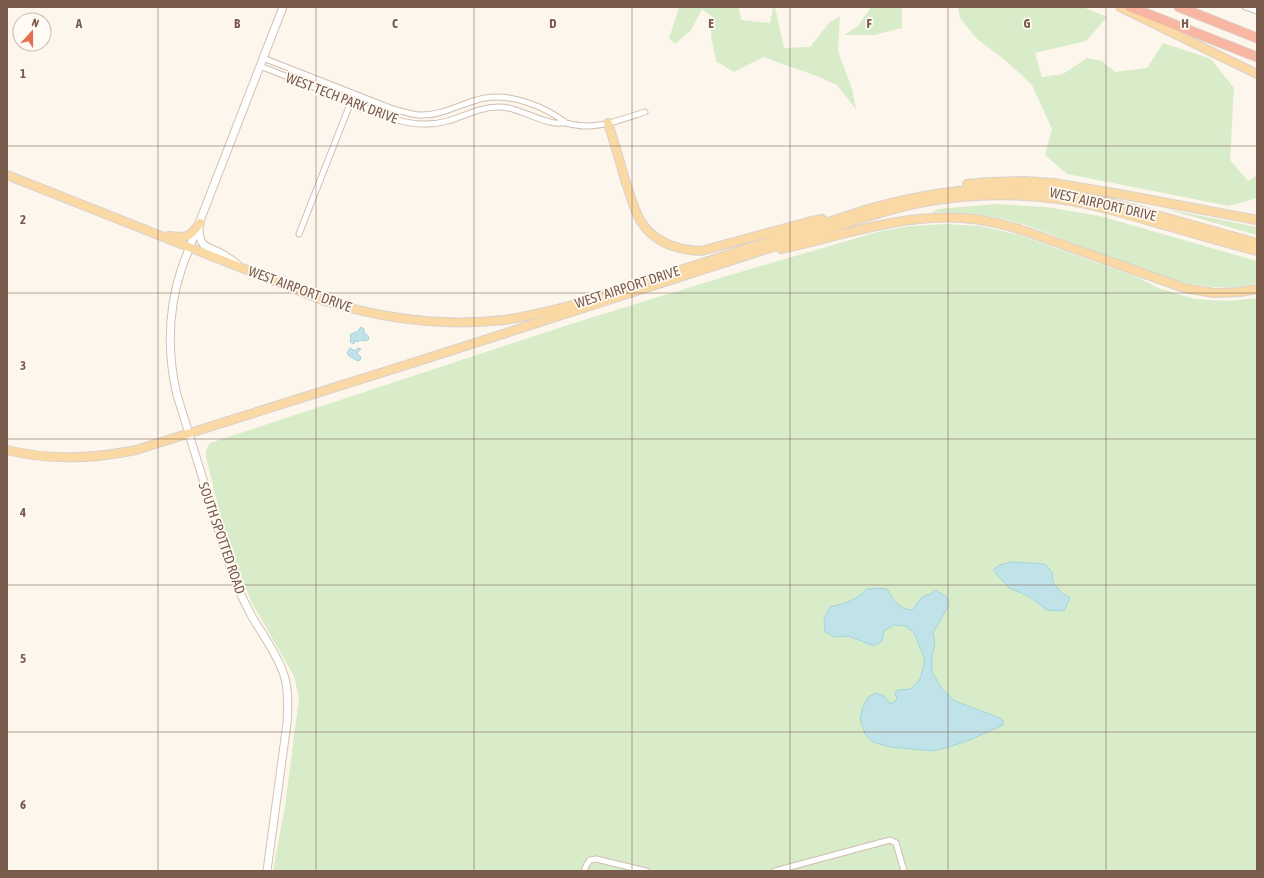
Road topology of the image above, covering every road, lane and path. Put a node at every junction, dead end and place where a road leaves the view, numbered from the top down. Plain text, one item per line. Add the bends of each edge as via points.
1 (283, 7) edge
2 (1120, 7) edge
3 (1130, 7) edge
4 (1179, 7) edge
5 (1183, 7) edge
6 (1245, 7) edge
7 (1257, 11) edge
8 (1257, 31) edge
9 (1257, 38) edge
10 (1257, 57) edge
11 (263, 58) junction
12 (260, 66) junction
13 (1257, 74) edge
14 (354, 93) junction
15 (499, 97) junction
16 (351, 101) junction
17 (499, 107) junction
18 (645, 112) dead end
19 (426, 115) junction
20 (566, 123) junction
21 (608, 123) junction
22 (426, 125) junction
23 (7, 175) edge
24 (906, 198) junction
25 (851, 214) junction
26 (1257, 220) edge
27 (200, 223) junction
28 (299, 234) dead end
29 (160, 235) junction
30 (1257, 243) edge
31 (190, 247) junction
32 (1257, 251) edge
33 (736, 259) junction
34 (242, 268) junction
35 (1257, 288) edge
36 (188, 433) junction
37 (7, 450) edge
38 (268, 871) edge
39 (584, 871) edge
40 (646, 871) edge
41 (775, 871) edge
42 (904, 871) edge

1 - 11 main road, SOUTH SPOTTED ROAD
2 - 13 main road
3 - 10 highway
4 - 9 highway
5 - 8 highway
6 - 7 street
11 - 12 main road, SOUTH SPOTTED ROAD
11 - 14 street, WEST TECH PARK DRIVE
12 - 16 street, WEST TECH PARK DRIVE
12 - 27 main road, SOUTH SPOTTED ROAD
14 - 16 street
14 - 19 street, WEST TECH PARK DRIVE via 406,113
15 - 17 street
15 - 19 street, WEST TECH PARK DRIVE via 485,98 444,112
15 - 20 street, WEST TECH PARK DRIVE via 514,99 554,114
16 - 22 street, WEST TECH PARK DRIVE via 406,123
16 - 28 street
17 - 20 street, WEST TECH PARK DRIVE via 512,108 550,123
17 - 22 street, WEST TECH PARK DRIVE via 480,109 448,121
18 - 21 street, WEST TECH PARK DRIVE
19 - 22 street
20 - 21 street, WEST TECH PARK DRIVE via 587,126
21 - 25 main road via 640,221 652,235 678,249 701,250 808,222
23 - 29 main road, WEST AIRPORT DRIVE
24 - 25 main road, WEST AIRPORT DRIVE
24 - 26 main road via 957,185 1024,181 1087,188
24 - 30 main road, WEST AIRPORT DRIVE via 976,189 1019,188 1051,191 1105,201
25 - 34 main road, WEST AIRPORT DRIVE via 570,306 503,320 431,322 374,314 325,301
27 - 29 main road via 185,237
27 - 31 main road, SOUTH SPOTTED ROAD
27 - 34 main road via 201,242
29 - 31 main road, WEST AIRPORT DRIVE
31 - 34 main road, WEST AIRPORT DRIVE
31 - 36 main road, SOUTH SPOTTED ROAD via 178,277 170,333 173,378
32 - 33 main road, WEST AIRPORT DRIVE via 1086,204 1042,197 993,195 949,198 903,207
33 - 35 main road via 887,224 927,218 963,218 998,223 1022,230 1184,288 1214,293 1240,292
33 - 36 main road, WEST AIRPORT DRIVE
36 - 37 main road, WEST AIRPORT DRIVE via 136,450 99,456 64,458
36 - 38 main road, SOUTH SPOTTED ROAD via 234,580 284,675 287,723
39 - 40 street via 590,860 596,859
41 - 42 street via 890,840 896,843

